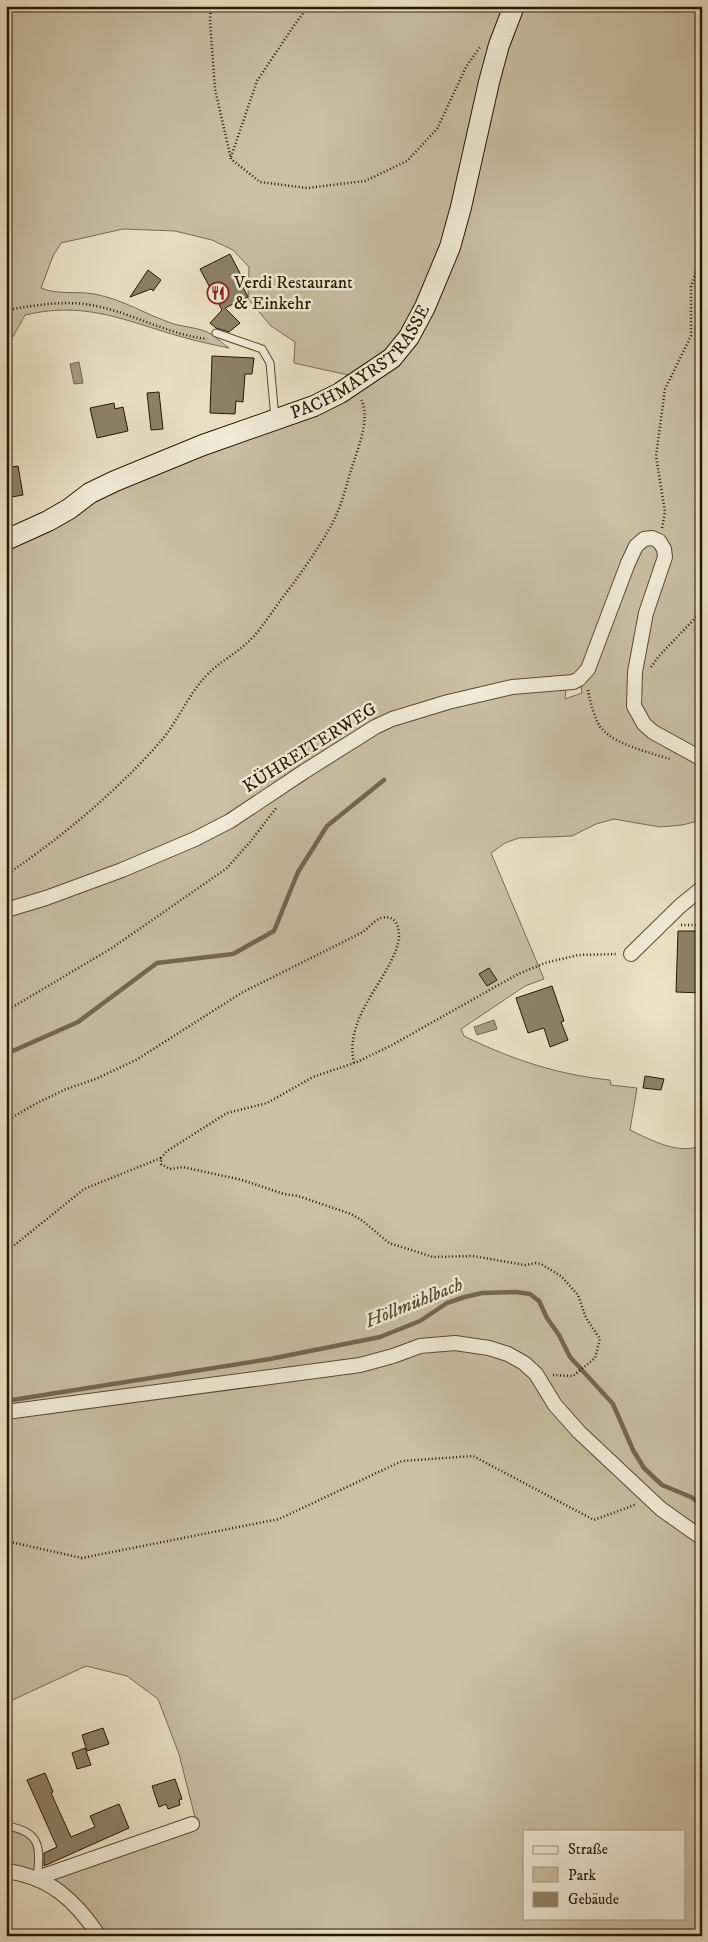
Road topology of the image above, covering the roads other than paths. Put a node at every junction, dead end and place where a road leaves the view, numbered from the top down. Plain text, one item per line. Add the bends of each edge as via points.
1 (514, 6) edge
2 (216, 333) dead end
3 (275, 419) junction
4 (6, 540) edge
5 (702, 759) edge
6 (702, 888) edge
7 (6, 910) edge
8 (631, 954) road end
9 (6, 1412) edge
10 (702, 1538) edge
11 (192, 1824) dead end
12 (6, 1826) edge
13 (6, 1871) edge
14 (37, 1878) junction
15 (99, 1936) edge

1 - 3 street, PACHMAYRSTRASSE via 489,82 450,248 409,337 392,358 352,386 314,406
2 - 3 lane via 262,349 270,363
3 - 4 street, PACHMAYRSTRASSE via 115,481 90,493 48,521
5 - 7 street, KÜHREITERWEG via 653,732 636,714 636,672 646,613 664,557 664,548 659,541 644,539 636,546 628,563 588,669 573,682 512,687 392,719 305,770 230,821 195,839 122,870
6 - 8 street
9 - 10 street via 360,1365 420,1346 474,1345 508,1354 524,1363 536,1374 579,1432 661,1509
11 - 14 street
12 - 14 lane via 29,1833 35,1839 39,1847
13 - 14 street
14 - 15 street via 73,1903

